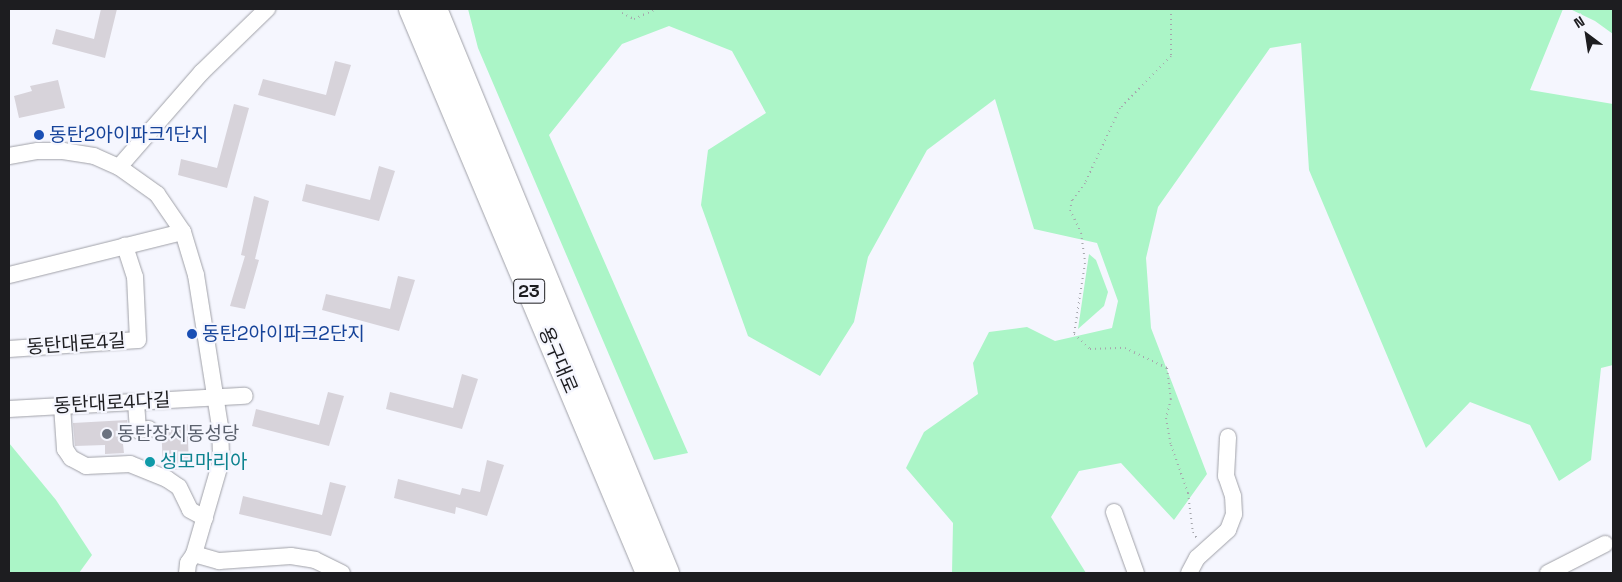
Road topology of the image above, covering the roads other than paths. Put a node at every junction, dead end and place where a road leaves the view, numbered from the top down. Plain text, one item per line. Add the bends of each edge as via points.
1 (267, 9) edge
2 (411, 9) edge
3 (435, 9) edge
4 (9, 156) edge
5 (119, 166) junction
6 (183, 232) junction
7 (124, 246) junction
8 (9, 275) edge
9 (9, 349) edge
10 (245, 396) dead end
11 (216, 398) junction
12 (136, 402) junction
13 (62, 406) junction
14 (9, 410) edge
15 (149, 429) dead end
16 (1228, 437) dead end
17 (1114, 512) dead end
18 (204, 518) junction
19 (1605, 544) dead end
20 (194, 554) junction
21 (187, 573) edge
22 (342, 573) edge
23 (648, 573) edge
24 (667, 573) edge
25 (1136, 573) edge
26 (1189, 573) edge
27 (1548, 573) edge

1 - 5 street via 202,72
2 - 23 highway, 용구대로 / 23
3 - 24 highway, 용구대로 / 23
4 - 5 street via 38,150 63,151 94,156
5 - 6 street via 157,194
6 - 7 street
6 - 11 street via 196,275
7 - 8 street
7 - 9 street, 동탄대로4길 via 135,277 138,340
10 - 11 street, 동탄대로4다길
11 - 12 street, 동탄대로4다길
11 - 18 street via 221,461
12 - 13 street, 동탄대로4다길
12 - 15 street via 138,430
13 - 14 street, 동탄대로4다길
13 - 18 street via 65,450 71,458 86,466 130,464 167,479 179,487 190,510
16 - 26 street via 1226,476 1233,496 1234,514 1228,530 1205,551
17 - 25 street
18 - 20 street
19 - 27 street
20 - 21 street via 188,563
20 - 22 street via 219,561 291,556 315,560

